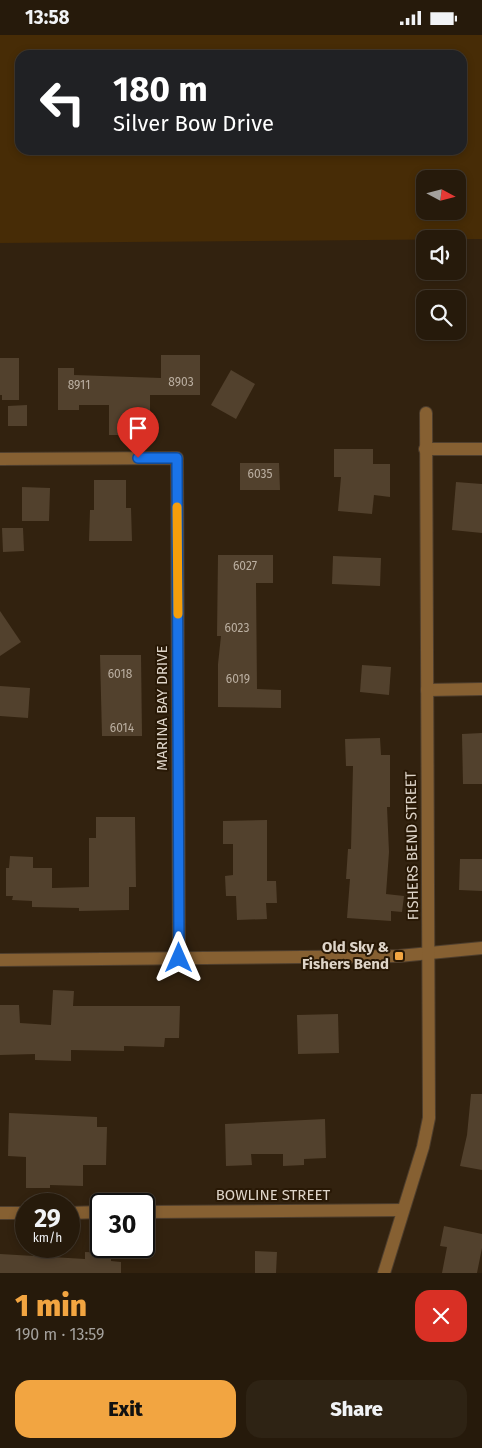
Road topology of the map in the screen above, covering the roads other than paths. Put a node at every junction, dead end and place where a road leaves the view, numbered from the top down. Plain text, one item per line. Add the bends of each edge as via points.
1 (426, 413) dead end
2 (424, 449) junction
3 (482, 449) edge
4 (0, 459) edge
5 (427, 689) junction
6 (482, 689) edge
7 (482, 948) edge
8 (429, 954) junction
9 (179, 958) junction
10 (0, 960) edge
11 (403, 1210) junction
12 (155, 1212) edge
13 (0, 1213) edge
14 (15, 1213) edge
15 (384, 1273) edge

1 - 2 street, FISHERS BEND STREET
2 - 3 street
2 - 5 street, FISHERS BEND STREET
4 - 9 street, MARINA BAY DRIVE via 177,458
5 - 6 street
5 - 8 street, FISHERS BEND STREET
7 - 8 street
8 - 9 street
8 - 11 street, FISHERS BEND STREET via 429,1118 424,1147
9 - 10 street
11 - 12 street, BOWLINE STREET
11 - 15 street, FISHERS BEND STREET
13 - 14 street

